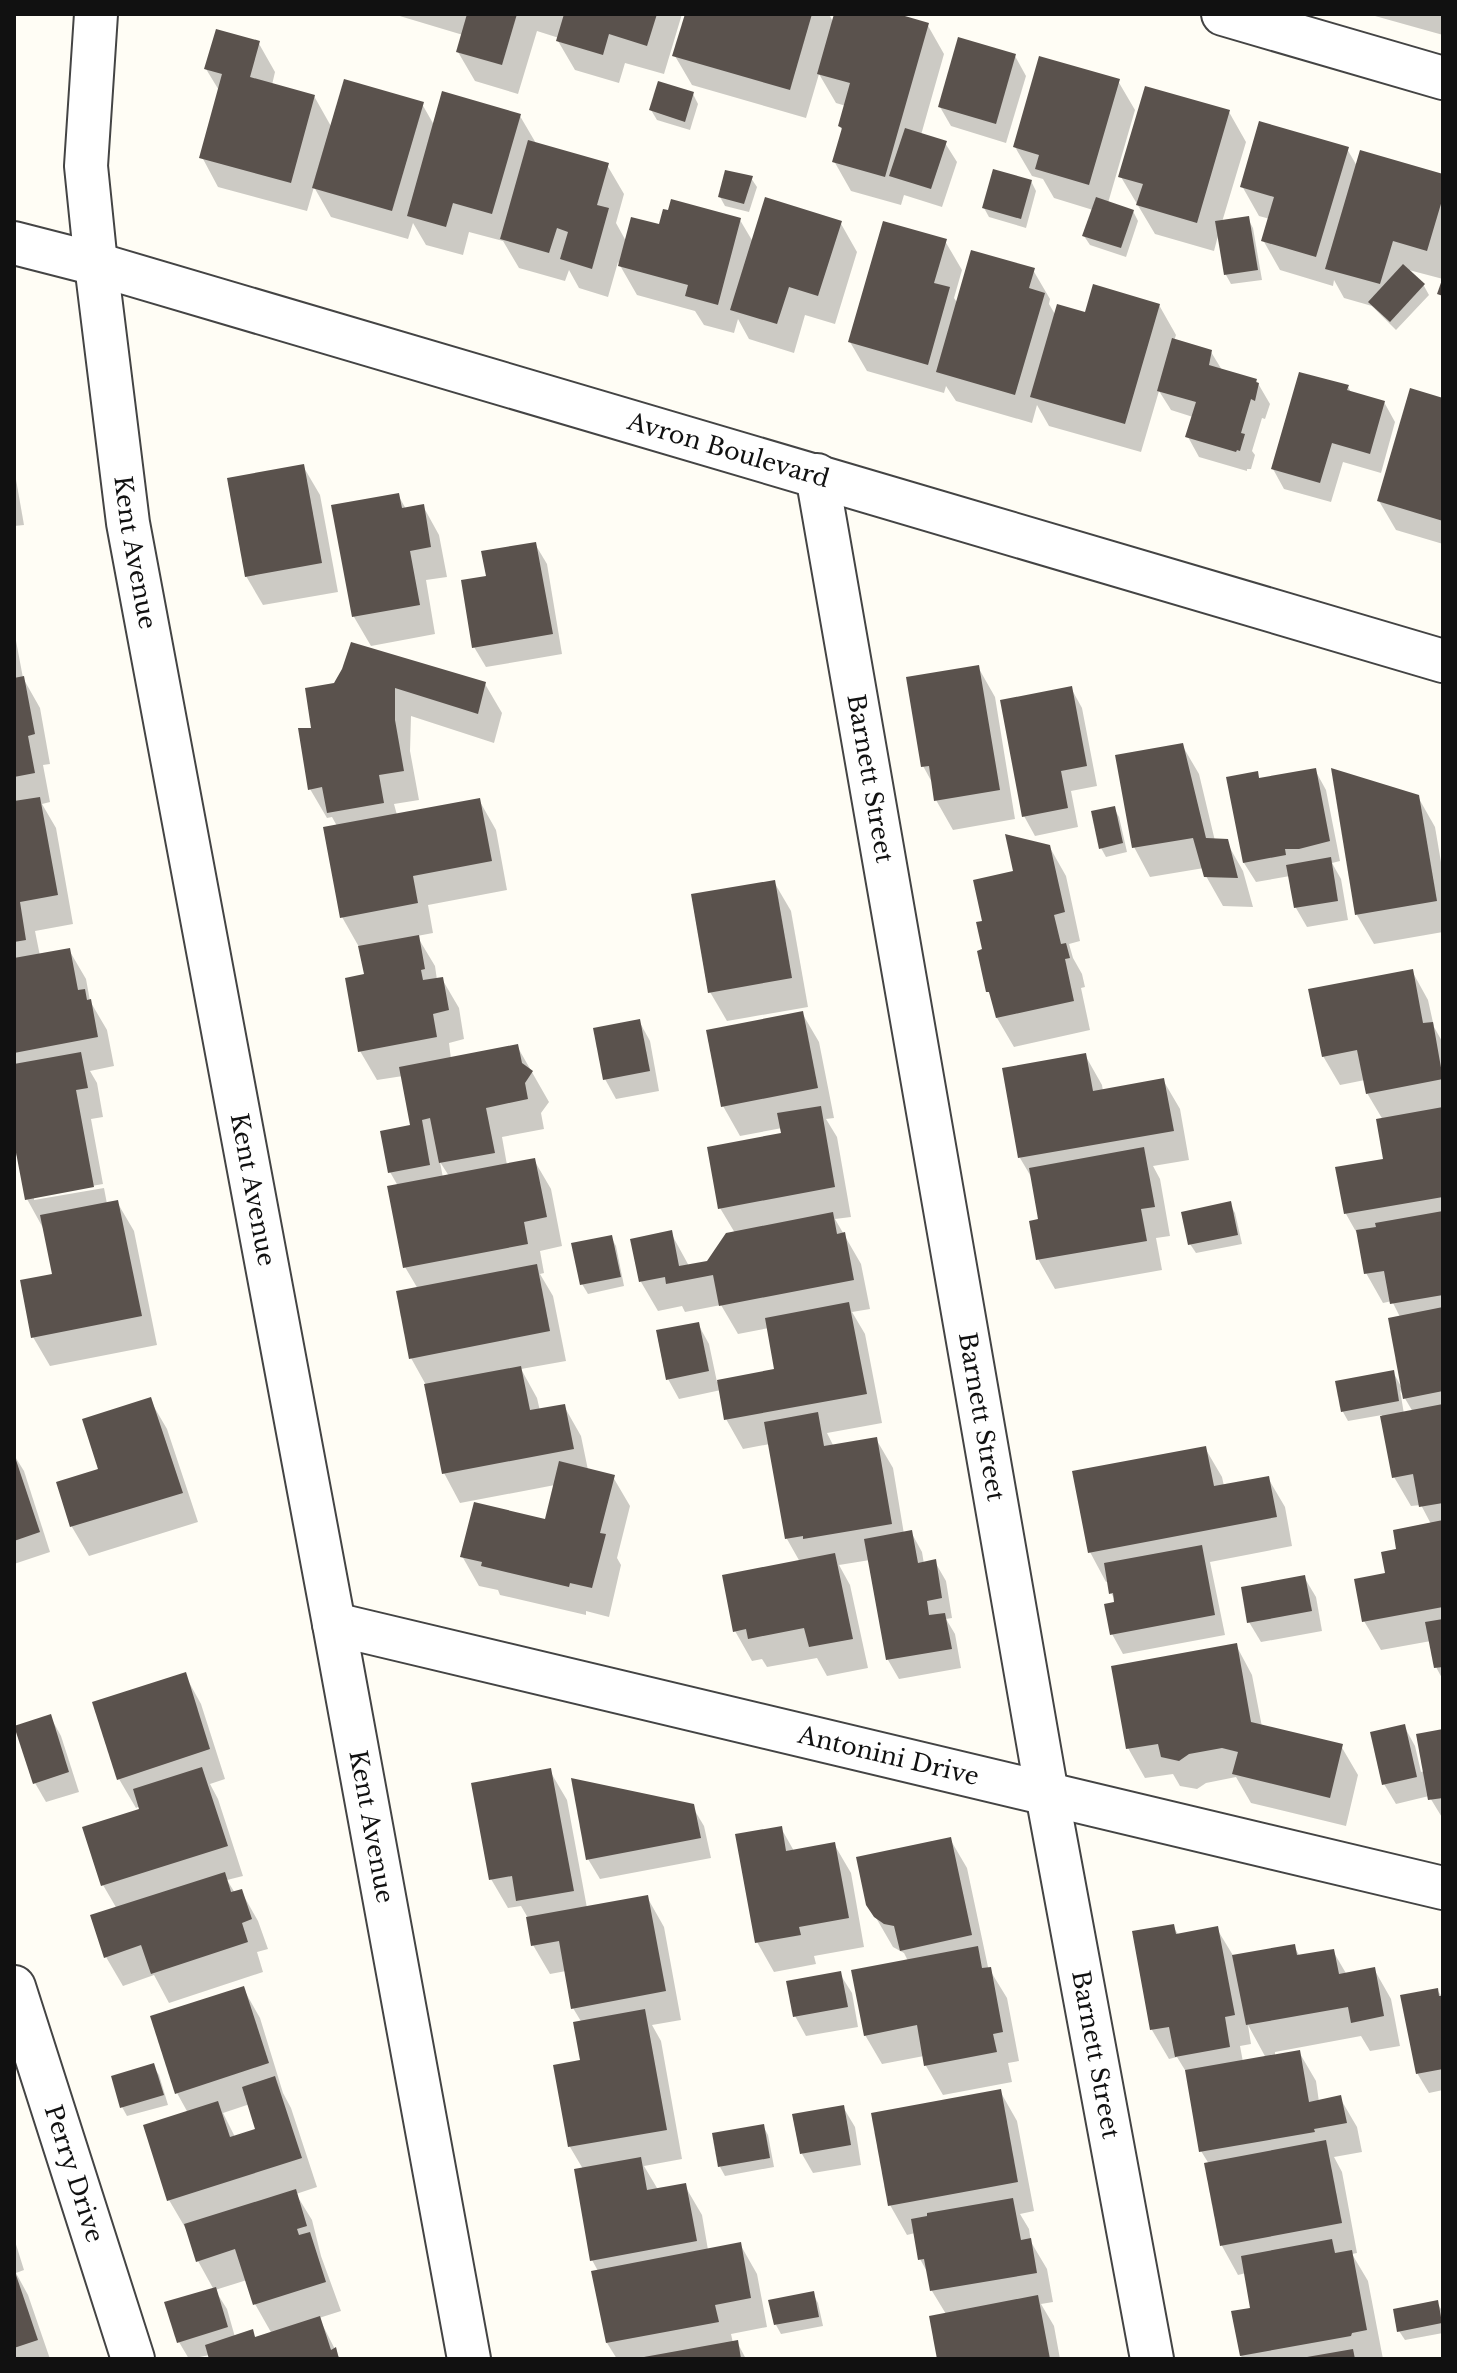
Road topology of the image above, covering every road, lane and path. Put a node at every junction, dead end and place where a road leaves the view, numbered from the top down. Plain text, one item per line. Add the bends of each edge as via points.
1 (96, 14) edge
2 (1235, 16) edge
3 (1443, 78) edge
4 (14, 243) edge
5 (96, 264) junction
6 (817, 475) junction
7 (1443, 661) edge
8 (334, 1624) junction
9 (1047, 1794) junction
10 (1443, 1888) edge
11 (14, 1987) edge
12 (133, 2359) edge
13 (469, 2359) edge
14 (1152, 2359) edge

1 - 5 street, Kent Avenue via 86,166
2 - 3 street
4 - 5 street, Avron Boulevard
5 - 6 street, Avron Boulevard
5 - 8 street, Kent Avenue via 128,523
6 - 7 street, Avron Boulevard
6 - 9 street, Barnett Street
8 - 9 street, Antonini Drive
8 - 13 street, Kent Avenue
9 - 10 street, Antonini Drive
9 - 14 street, Barnett Street
11 - 12 street, Perry Drive

